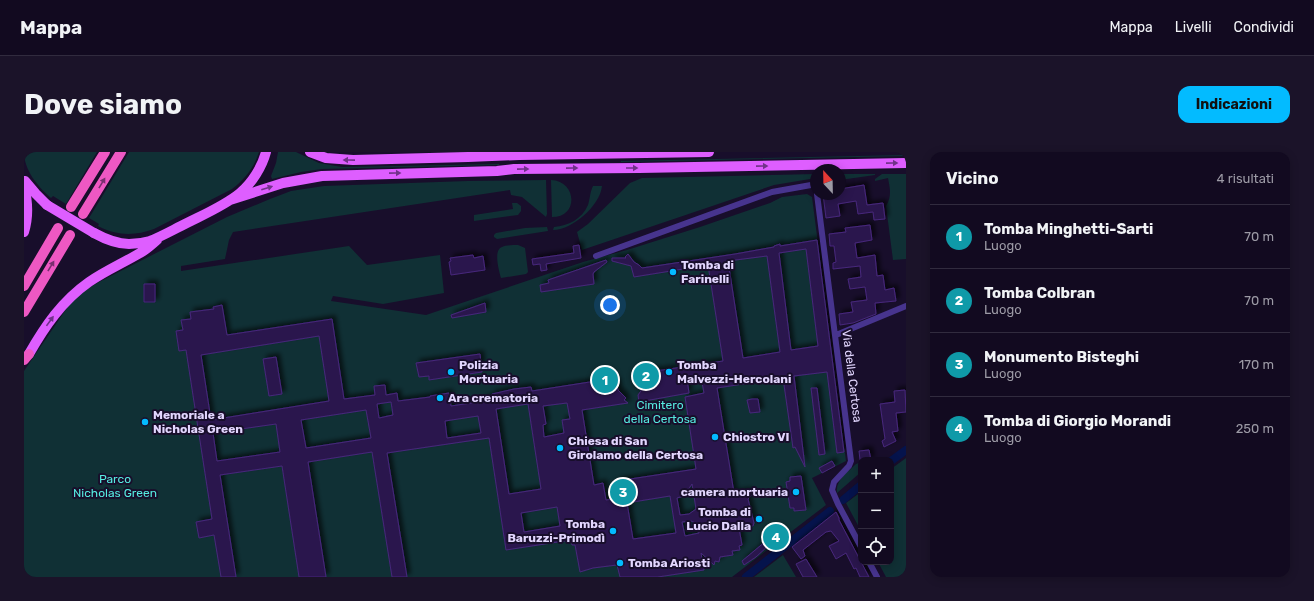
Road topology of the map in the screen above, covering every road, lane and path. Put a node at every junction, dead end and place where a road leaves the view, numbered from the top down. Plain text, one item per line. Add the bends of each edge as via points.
1 (104, 152) edge
2 (121, 152) edge
3 (266, 152) edge
4 (310, 152) edge
5 (708, 152) edge
6 (906, 163) edge
7 (24, 180) edge
8 (810, 185) edge
9 (24, 186) edge
10 (230, 200) junction
11 (818, 200) edge
12 (71, 207) dead end
13 (83, 214) dead end
14 (58, 228) dead end
15 (24, 232) edge
16 (164, 234) junction
17 (70, 235) dead end
18 (596, 256) dead end
19 (24, 286) edge
20 (906, 306) edge
21 (24, 312) edge
22 (836, 335) junction
23 (26, 357) edge
24 (858, 541) edge
25 (871, 565) edge
26 (877, 577) edge

1 - 12 highway
13 -> 2 highway
3 - 10 main road via 250,182
5 -> 4 main road via 353,160 326,158
10 -> 6 main road via 296,180 335,175 514,169
7 - 16 main road, bridge via 47,205 107,240 128,244 150,241
8 - 18 street via 772,192
9 - 15 main road via 28,207
10 - 16 main road
11 - 22 street, Via della Certosa
14 - 19 highway
23 -> 16 main road via 53,316 78,291 109,269 141,253
21 -> 17 highway
20 - 22 street
22 - 24 street, Via della Certosa via 851,461 834,482 832,490
25 - 26 street

